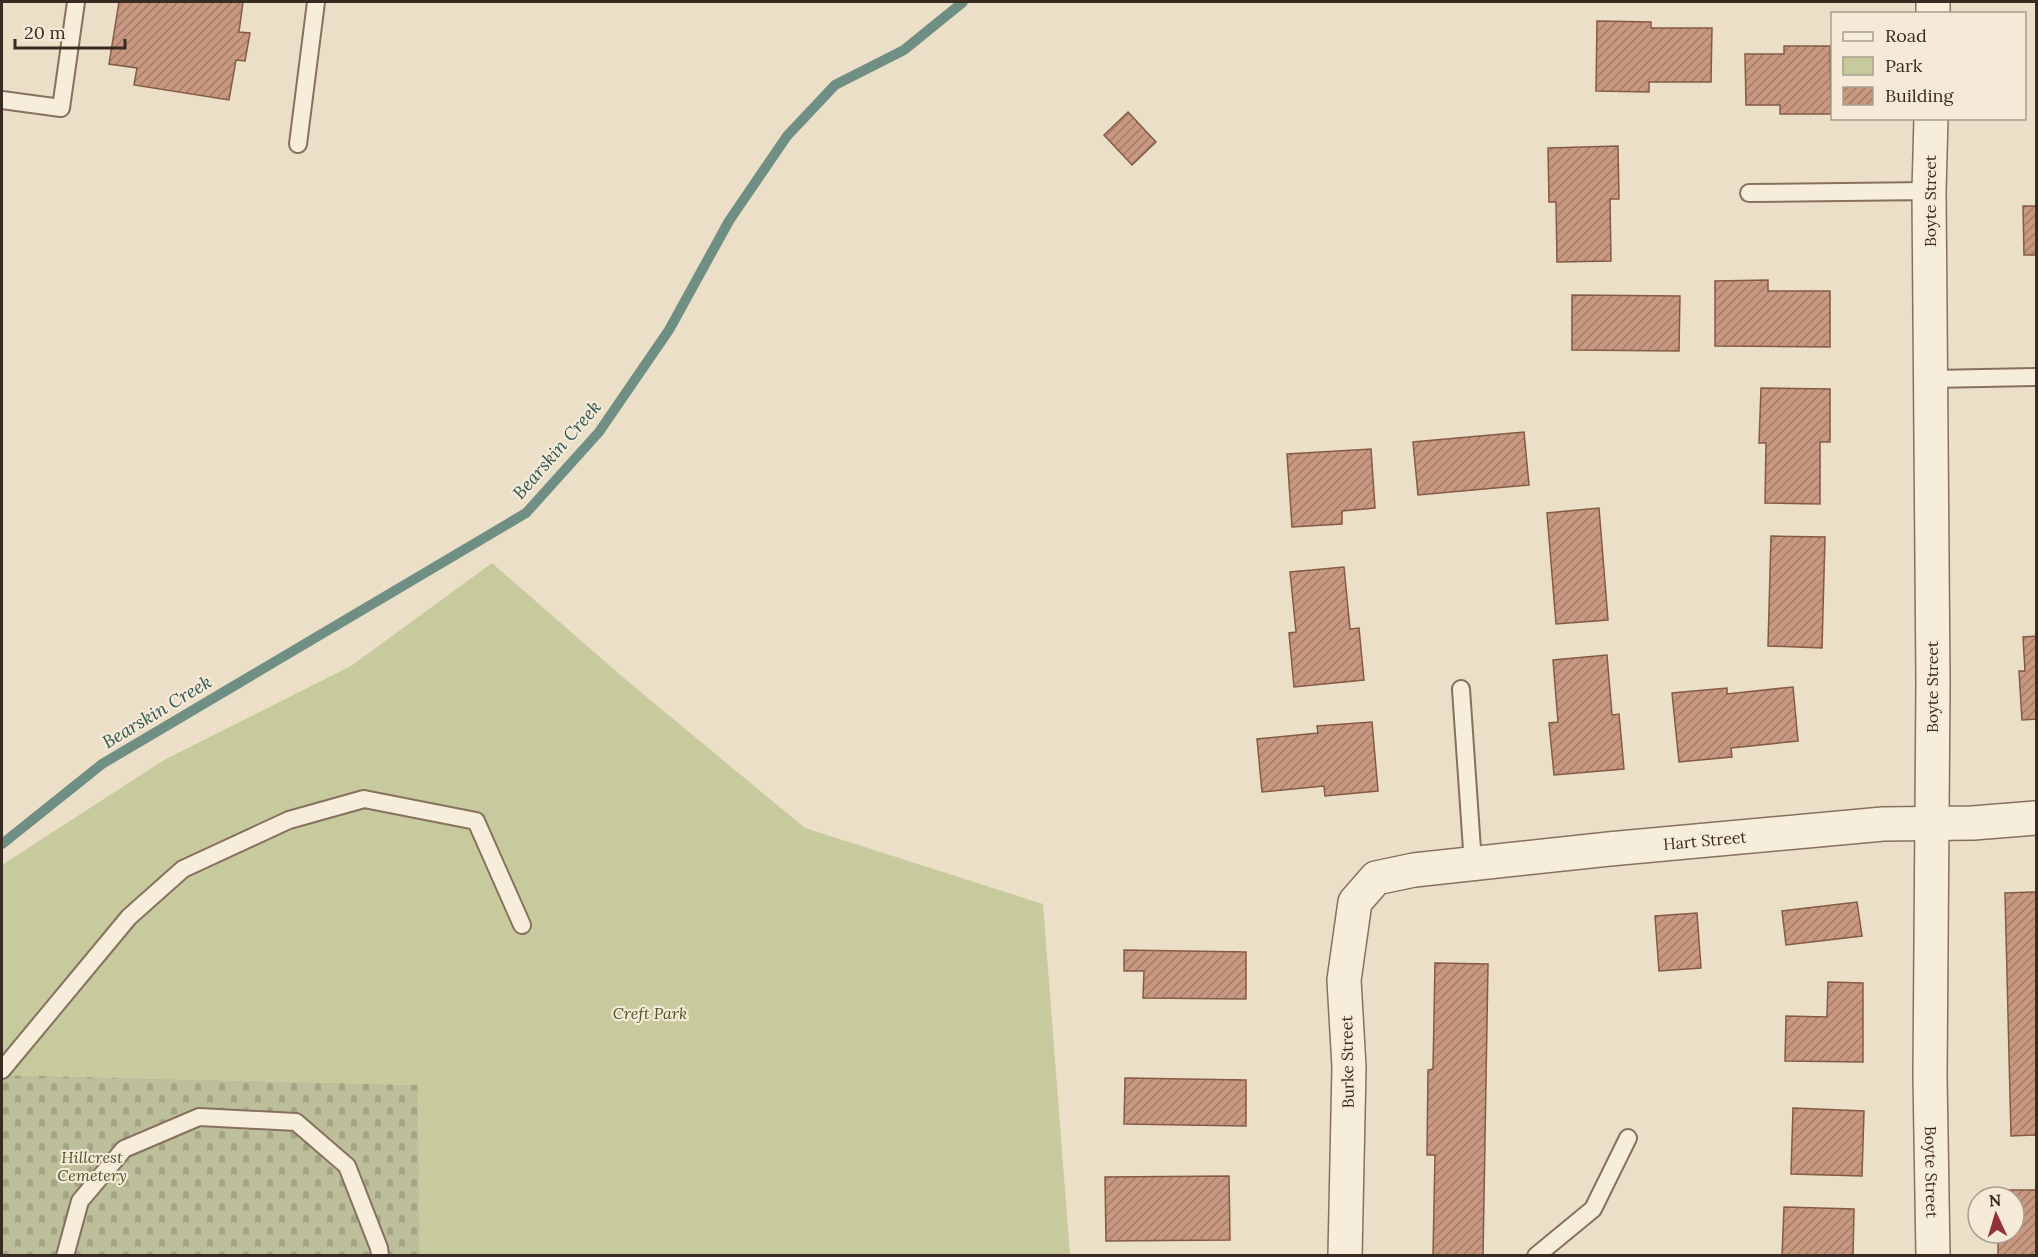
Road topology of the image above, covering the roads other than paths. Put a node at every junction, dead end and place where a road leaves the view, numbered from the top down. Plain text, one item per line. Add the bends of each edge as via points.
1 (76, 2) edge
2 (316, 2) edge
3 (2, 100) edge
4 (1931, 120) edge
5 (298, 144) dead end
6 (1929, 191) junction
7 (1749, 194) dead end
8 (2037, 377) edge
9 (1931, 379) junction
10 (1461, 689) dead end
11 (2037, 818) edge
12 (1931, 823) junction
13 (1473, 864) junction
14 (1376, 878) joint
15 (522, 925) dead end
16 (2, 1070) edge
17 (1628, 1138) dead end
18 (65, 1256) edge
19 (380, 1256) edge
20 (1345, 1256) edge
21 (1536, 1256) edge
22 (1933, 1256) edge

1 - 3 lane via 61,108
2 - 5 lane
4 - 6 street, Boyte Street
6 - 7 lane
6 - 9 street, Boyte Street
8 - 9 lane
9 - 12 street, Boyte Street
10 - 13 lane
11 - 12 street, Hart Street
12 - 13 street, Hart Street via 1883,824
12 - 22 street, Boyte Street
13 - 14 street, Hart Street
14 - 20 street, Burke Street via 1355,902 1344,980 1349,1067
15 - 16 lane via 476,821 364,799 289,820 183,869 129,917
17 - 21 lane via 1593,1209
18 - 19 lane via 80,1201 124,1149 200,1117 296,1122 347,1166

